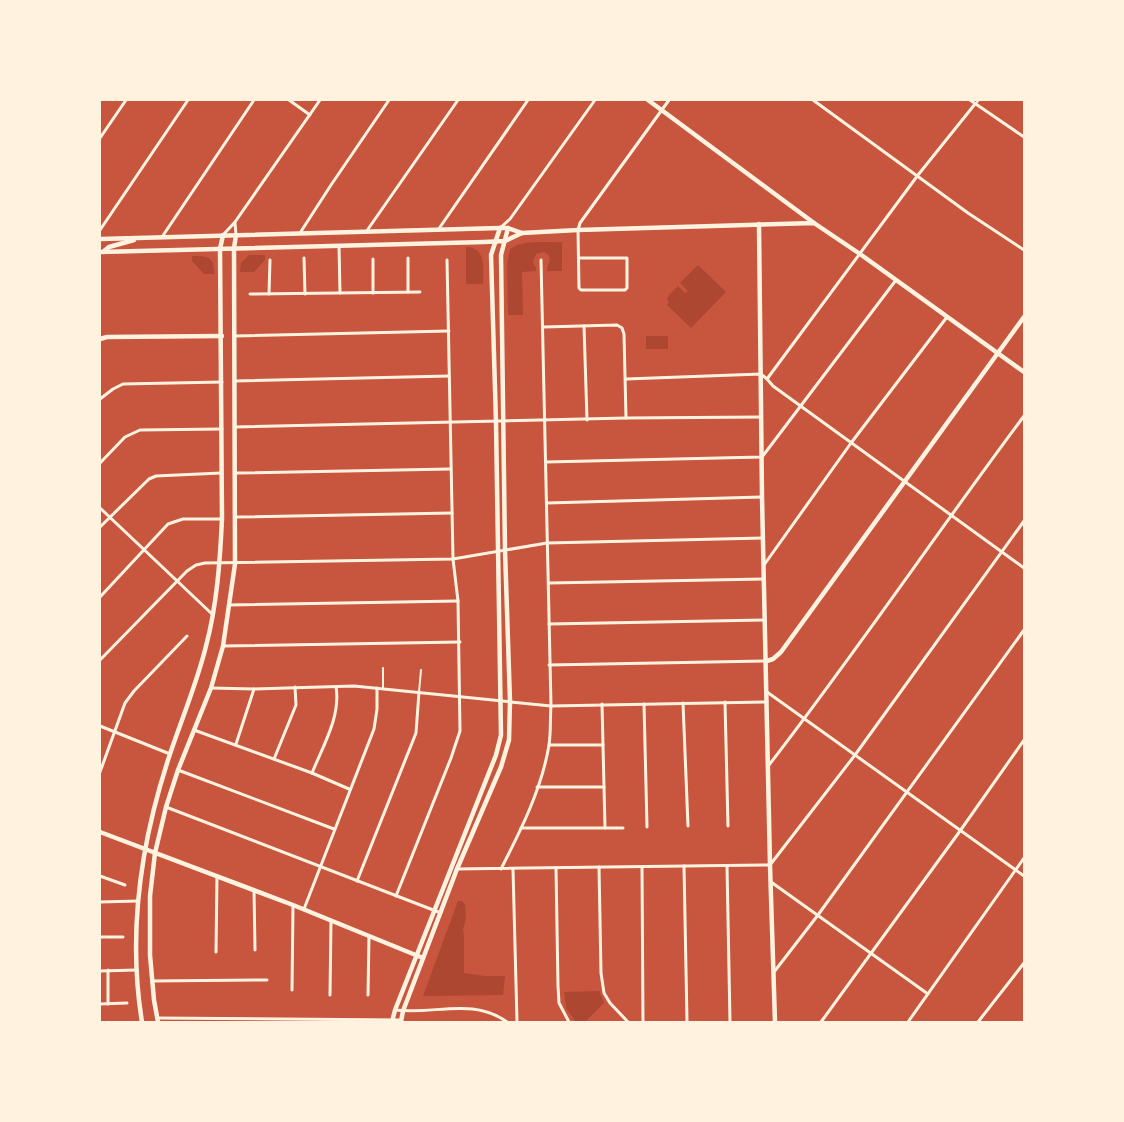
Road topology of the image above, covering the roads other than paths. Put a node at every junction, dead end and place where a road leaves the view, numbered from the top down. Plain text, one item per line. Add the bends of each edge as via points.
1 (126, 100) edge
2 (188, 100) edge
3 (254, 100) edge
4 (289, 100) edge
5 (320, 100) edge
6 (389, 100) edge
7 (458, 100) edge
8 (528, 100) edge
9 (595, 100) edge
10 (648, 100) edge
11 (668, 100) edge
12 (813, 100) edge
13 (970, 100) edge
14 (979, 100) edge
15 (975, 104) junction
16 (661, 110) junction
17 (310, 115) junction
18 (1024, 137) edge
19 (100, 138) edge
20 (918, 176) junction
21 (510, 219) junction
22 (235, 222) junction
23 (814, 223) junction
24 (759, 224) junction
25 (500, 228) junction
26 (508, 228) junction
27 (100, 230) edge
28 (438, 230) junction
29 (578, 230) junction
30 (366, 232) junction
31 (300, 233) junction
32 (522, 233) junction
33 (223, 235) junction
34 (236, 235) junction
35 (162, 237) junction
36 (146, 238) junction
37 (100, 239) edge
38 (495, 241) junction
39 (504, 241) junction
40 (339, 245) junction
41 (234, 248) junction
42 (220, 249) junction
43 (1024, 250) edge
44 (102, 252) edge
45 (860, 254) junction
46 (304, 258) dead end
47 (408, 258) dead end
48 (579, 258) junction
49 (270, 260) dead end
50 (373, 260) dead end
51 (447, 260) dead end
52 (541, 260) dead end
53 (896, 280) junction
54 (408, 292) junction
55 (420, 292) dead end
56 (340, 293) junction
57 (373, 293) junction
58 (250, 294) dead end
59 (269, 294) junction
60 (305, 294) junction
61 (947, 316) junction
62 (1024, 317) edge
63 (584, 326) junction
64 (544, 327) junction
65 (449, 331) junction
66 (222, 336) junction
67 (235, 336) junction
68 (100, 339) edge
69 (998, 353) junction
70 (1024, 372) edge
71 (761, 374) junction
72 (449, 376) junction
73 (626, 379) junction
74 (767, 379) junction
75 (235, 381) junction
76 (222, 382) junction
77 (100, 399) edge
78 (801, 406) junction
79 (1024, 416) edge
80 (761, 417) junction
81 (626, 418) junction
82 (587, 420) junction
83 (545, 421) junction
84 (496, 422) junction
85 (504, 422) junction
86 (451, 423) junction
87 (235, 427) junction
88 (222, 429) junction
89 (851, 443) junction
90 (762, 457) junction
91 (546, 462) junction
92 (100, 463) edge
93 (450, 469) junction
94 (221, 473) junction
95 (236, 473) junction
96 (904, 482) junction
97 (762, 497) junction
98 (547, 503) junction
99 (100, 508) edge
100 (452, 513) junction
101 (951, 514) junction
102 (110, 517) junction
103 (236, 517) junction
104 (222, 519) junction
105 (1024, 521) edge
106 (100, 527) edge
107 (763, 538) junction
108 (547, 543) junction
109 (144, 550) junction
110 (505, 550) junction
111 (497, 552) junction
112 (1002, 552) junction
113 (453, 559) junction
114 (220, 564) junction
115 (235, 564) junction
116 (764, 566) junction
117 (1024, 568) edge
118 (764, 579) junction
119 (177, 581) junction
120 (549, 583) junction
121 (100, 597) edge
122 (458, 601) junction
123 (229, 605) junction
124 (212, 614) junction
125 (765, 620) junction
126 (548, 624) junction
127 (1024, 630) edge
128 (187, 636) dead end
129 (460, 642) junction
130 (223, 646) junction
131 (100, 660) edge
132 (766, 660) junction
133 (549, 665) junction
134 (383, 668) dead end
135 (421, 670) dead end
136 (295, 687) junction
137 (336, 687) junction
138 (211, 688) junction
139 (377, 688) junction
140 (254, 689) junction
141 (383, 689) junction
142 (419, 692) junction
143 (767, 692) junction
144 (460, 696) junction
145 (501, 700) junction
146 (510, 701) junction
147 (725, 702) junction
148 (767, 702) junction
149 (683, 703) junction
150 (602, 704) junction
151 (644, 704) junction
152 (551, 706) junction
153 (804, 719) junction
154 (100, 726) edge
155 (194, 730) junction
156 (114, 732) junction
157 (1024, 740) edge
158 (236, 744) junction
159 (548, 745) junction
160 (603, 745) junction
161 (170, 754) junction
162 (855, 755) junction
163 (274, 759) junction
164 (769, 765) junction
165 (178, 770) junction
166 (100, 772) edge
167 (312, 773) junction
168 (604, 787) junction
169 (537, 788) junction
170 (350, 789) junction
171 (906, 792) junction
172 (166, 807) junction
173 (688, 826) dead end
174 (728, 826) dead end
175 (647, 827) dead end
176 (521, 828) junction
177 (605, 828) junction
178 (623, 828) dead end
179 (334, 829) junction
180 (960, 831) junction
181 (100, 832) edge
182 (144, 848) junction
183 (155, 853) junction
184 (1024, 858) edge
185 (770, 865) junction
186 (684, 866) junction
187 (727, 866) junction
188 (320, 867) junction
189 (642, 867) junction
190 (513, 868) junction
191 (556, 868) junction
192 (599, 868) junction
193 (450, 869) junction
194 (457, 869) junction
195 (501, 869) junction
196 (1016, 870) junction
197 (100, 876) edge
198 (217, 876) junction
199 (1024, 876) edge
200 (357, 881) junction
201 (770, 882) junction
202 (125, 885) dead end
203 (254, 890) junction
204 (396, 896) junction
205 (100, 902) edge
206 (138, 902) junction
207 (293, 905) junction
208 (304, 909) junction
209 (434, 910) junction
210 (442, 913) junction
211 (818, 915) junction
212 (331, 920) junction
213 (369, 935) junction
214 (100, 937) edge
215 (123, 937) dead end
216 (255, 950) dead end
217 (216, 952) dead end
218 (871, 954) junction
219 (417, 956) junction
220 (424, 958) junction
221 (1024, 963) edge
222 (108, 970) junction
223 (136, 970) junction
224 (100, 971) edge
225 (774, 972) junction
226 (267, 980) dead end
227 (151, 981) junction
228 (292, 990) dead end
229 (928, 994) junction
230 (330, 995) dead end
231 (368, 995) dead end
232 (127, 1003) dead end
233 (100, 1004) edge
234 (108, 1004) junction
235 (394, 1010) junction
236 (403, 1011) junction
237 (157, 1020) edge
238 (392, 1021) edge
239 (401, 1021) edge
240 (142, 1022) edge
241 (507, 1022) edge
242 (517, 1022) edge
243 (569, 1022) edge
244 (628, 1022) edge
245 (643, 1022) edge
246 (687, 1022) edge
247 (730, 1022) edge
248 (775, 1022) edge
249 (821, 1022) edge
250 (908, 1022) edge
251 (978, 1022) edge

1 - 19 street
2 - 27 street
3 - 35 street
4 - 17 street
5 - 17 street
6 - 31 street
7 - 30 street
8 - 28 street
9 - 21 street
10 - 16 main road
11 - 16 street
12 - 20 street
13 - 15 street
14 - 15 lane
15 - 18 street
15 - 20 street
16 - 23 main road
16 - 29 street via 583,217
17 - 22 street
20 - 43 street
20 - 45 street
21 - 25 street
21 - 26 street
22 - 33 street
22 - 34 street
23 - 24 main road
23 - 45 main road
24 - 29 main road
24 - 71 main road
25 - 26 main road
25 - 28 main road
25 - 38 main road
26 - 32 main road
26 - 39 main road
28 - 30 main road
29 - 32 main road
29 - 48 street
30 - 31 main road
31 - 34 main road
32 - 39 main road
33 - 34 main road
33 - 35 main road
33 - 42 main road
34 - 41 main road
35 - 36 main road
36 - 37 main road
36 - 44 main road via 109,247
38 - 39 main road
38 - 40 main road
38 - 84 main road via 491,255
39 - 85 main road
40 - 41 main road
40 - 56 street
41 - 42 main road
41 - 67 main road
42 - 44 main road
42 - 66 main road
45 - 53 main road
45 - 74 street
46 - 60 street
47 - 54 street
48 - 48 street via 627,258 627,288 581,290
49 - 59 street
50 - 57 street
51 - 65 street
52 - 64 street
53 - 61 main road
53 - 78 street
54 - 55 street
54 - 57 street
56 - 57 street
56 - 60 street
58 - 59 street
59 - 60 street
61 - 69 main road
61 - 89 street
62 - 69 main road
63 - 64 street
63 - 73 street via 617,325 622,328
63 - 82 street
64 - 83 street
65 - 67 street
65 - 72 street
66 - 68 main road
66 - 76 main road
67 - 75 main road
69 - 70 main road
69 - 96 main road
71 - 73 street
71 - 74 street
71 - 80 main road
72 - 75 street
72 - 86 street
73 - 81 street
74 - 78 street
75 - 87 main road
76 - 77 street via 123,384
76 - 88 main road
78 - 89 street
78 - 90 street
79 - 101 street
80 - 81 street
80 - 90 main road
81 - 82 street
82 - 83 street
83 - 85 street
83 - 91 street
84 - 85 street
84 - 86 street
84 - 111 main road
85 - 110 main road
86 - 87 street
86 - 93 street
87 - 95 main road
88 - 92 street via 140,430 125,437
88 - 94 main road
89 - 96 street
89 - 116 street
90 - 91 street
90 - 97 main road
91 - 98 street
93 - 95 street
93 - 100 street
94 - 102 street via 156,476
94 - 104 main road
95 - 103 main road
96 - 101 street
96 - 132 main road via 781,652
97 - 98 street
97 - 107 main road
98 - 108 street
99 - 102 street
100 - 103 street
100 - 113 street
101 - 112 street
101 - 153 street
102 - 106 street
102 - 109 street
103 - 115 main road
104 - 109 street via 174,521
104 - 114 main road
105 - 112 street
107 - 108 street
107 - 116 main road
108 - 110 street
108 - 120 street
109 - 119 street
109 - 121 street
110 - 111 street
110 - 146 main road
111 - 113 street
111 - 145 main road
112 - 117 street
112 - 162 street
113 - 115 street
113 - 122 street
114 - 115 street
114 - 119 street via 196,565
114 - 124 main road
115 - 123 main road
116 - 118 main road
118 - 120 street
118 - 125 main road
119 - 124 street
119 - 131 street
120 - 126 street
122 - 123 street
122 - 129 street
123 - 130 main road
124 - 161 main road via 204,654
125 - 126 street
125 - 132 main road
126 - 133 street
127 - 171 street
128 - 156 street via 134,691 125,703
129 - 130 street
129 - 144 street
130 - 138 main road
132 - 133 street
132 - 143 main road
133 - 152 street
134 - 141 lane
135 - 142 lane
136 - 137 street
136 - 140 street
136 - 163 street via 296,705
137 - 139 street
137 - 167 street via 338,700 333,720
138 - 140 street
138 - 155 main road
139 - 141 street
139 - 170 street via 374,729
140 - 158 street
141 - 142 street
142 - 144 street
142 - 200 street via 416,733
143 - 148 main road
143 - 153 street
144 - 145 street
144 - 204 street via 460,731
145 - 146 street
145 - 193 main road via 499,746
146 - 152 street
146 - 194 main road via 509,740 501,767
147 - 148 street
147 - 149 street
147 - 174 street
148 - 164 main road
149 - 151 street
149 - 173 street
150 - 151 street
150 - 152 street
150 - 160 street
151 - 175 street
152 - 159 street
153 - 162 street
153 - 164 street
154 - 156 street
155 - 158 street
155 - 165 main road
156 - 161 street
156 - 166 street
157 - 180 street
158 - 163 street
159 - 160 street
159 - 169 street
160 - 168 street
161 - 182 main road
162 - 171 street
162 - 185 street
163 - 167 street
164 - 185 main road
165 - 172 main road
165 - 179 street
167 - 170 street
168 - 169 street
168 - 177 street
169 - 176 street
170 - 179 street
171 - 180 street
171 - 211 street
172 - 183 main road
172 - 188 street
176 - 177 street
176 - 195 street
177 - 178 street
179 - 188 street
180 - 196 street
180 - 218 street
181 - 182 main road
182 - 183 main road
182 - 206 main road
183 - 198 main road
183 - 227 main road via 150,912
184 - 196 street
185 - 187 street
185 - 201 main road
186 - 187 street
186 - 189 street
186 - 246 street
187 - 247 street
188 - 200 street
188 - 208 street
189 - 192 street
189 - 245 street
190 - 191 street
190 - 195 street
190 - 242 street
191 - 192 street
191 - 243 street via 559,1003
192 - 244 street via 604,993
193 - 194 street
193 - 209 main road
194 - 195 street
194 - 210 main road
196 - 199 street
196 - 229 street
197 - 202 street
198 - 203 main road
198 - 217 street
200 - 204 street
201 - 211 street
201 - 225 main road
203 - 207 main road
203 - 216 street
204 - 209 street
205 - 206 street
206 - 223 main road
207 - 208 main road
207 - 228 street
208 - 212 main road
209 - 210 street
209 - 219 main road
210 - 220 main road
211 - 218 street
211 - 225 street
212 - 213 main road
212 - 230 street
213 - 219 main road
213 - 231 street
214 - 215 street
218 - 229 street
218 - 249 street
219 - 220 main road
219 - 235 main road
220 - 236 main road
221 - 251 street
222 - 223 street
222 - 224 street
222 - 234 street
223 - 240 main road
225 - 248 main road
226 - 227 street
227 - 237 main road
229 - 250 street
232 - 234 street
233 - 234 street
235 - 236 street
235 - 238 main road
236 - 239 main road
236 - 241 street via 473,1008 496,1014
237 - 238 street
238 - 239 street

